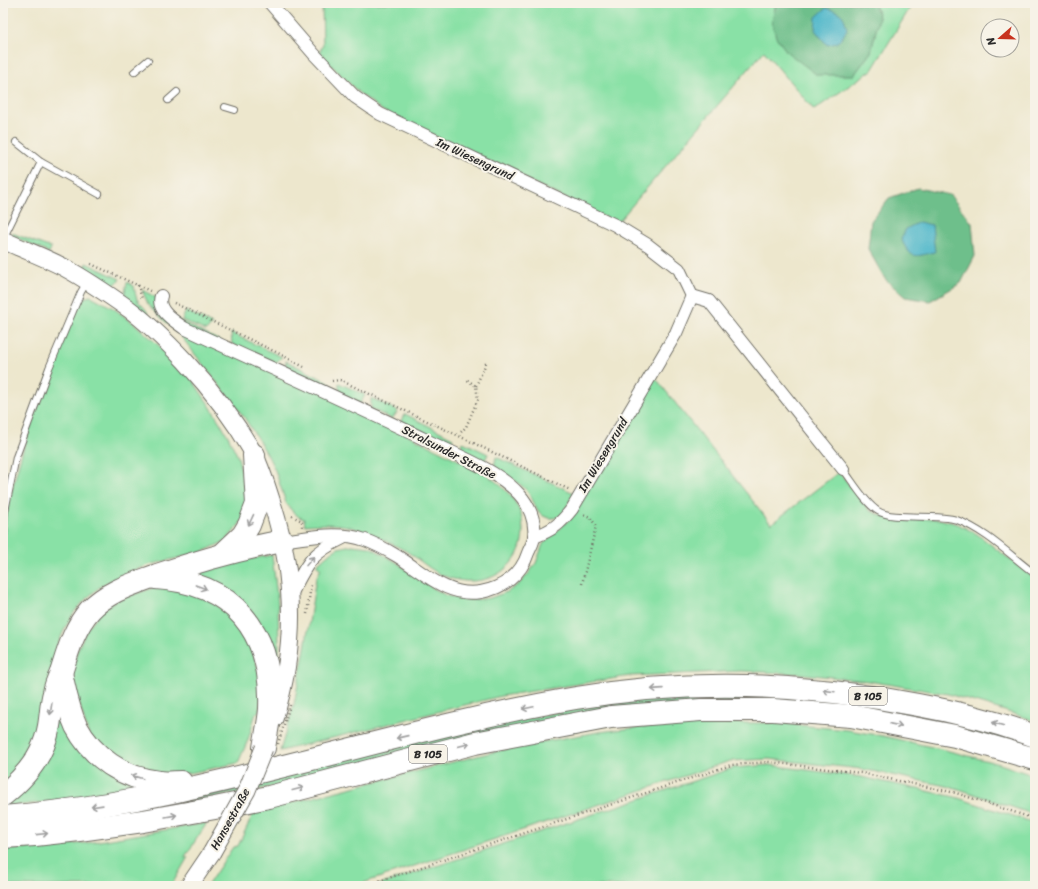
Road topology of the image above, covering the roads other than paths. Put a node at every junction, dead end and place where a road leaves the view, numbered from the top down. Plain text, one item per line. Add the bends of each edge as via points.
1 (270, 3) edge
2 (148, 60) dead end
3 (134, 72) dead end
4 (177, 92) dead end
5 (168, 100) dead end
6 (225, 107) dead end
7 (235, 110) dead end
8 (16, 142) dead end
9 (41, 162) junction
10 (99, 194) dead end
11 (3, 240) edge
12 (88, 281) junction
13 (161, 296) road end
14 (692, 296) junction
15 (254, 455) junction
16 (843, 469) joint
17 (3, 521) edge
18 (346, 537) junction
19 (534, 537) junction
20 (283, 541) junction
21 (222, 555) junction
22 (1035, 574) edge
23 (150, 578) junction
24 (290, 595) junction
25 (61, 671) junction
26 (274, 709) junction
27 (1035, 736) edge
28 (264, 748) joint
29 (1035, 759) edge
30 (218, 782) junction
31 (3, 795) edge
32 (3, 817) edge
33 (3, 836) edge
34 (189, 886) edge

1 - 14 street, Im Wiesengrund via 355,97 380,114 615,225 648,245 679,269
2 - 3 lane
4 - 5 lane
6 - 7 lane
8 - 9 lane
9 - 10 lane
9 - 11 lane
11 - 12 street via 62,266
12 - 15 street via 130,310 170,346 223,407
12 - 17 lane via 49,368 19,450
13 - 19 street, Stralsunder Straße via 160,306 184,328 494,474 520,495 528,507 532,515
14 - 16 street via 709,301
14 - 19 street, Im Wiesengrund via 676,333 572,509 560,523
15 - 20 street via 268,490
15 -> 21 highway via 257,504 251,521 242,535
16 - 22 lane via 871,505 880,512 892,515 938,516 956,520 977,529
18 - 19 street, Stralsunder Straße via 380,546 432,580 463,592 495,588 508,581 526,560
18 - 20 street, Stralsunder Straße
24 -> 18 street via 304,568 316,554
20 - 21 highway
20 - 24 street
21 - 23 highway
23 - 25 highway via 102,598 79,626 68,648
23 -> 26 highway via 169,579 201,587 228,601 242,614 260,646
24 - 26 street via 290,644 285,680
30 -> 25 highway via 161,782 129,775 112,766 87,743 76,725 68,705
25 -> 31 highway via 54,693 49,728 35,762 26,775
26 - 28 highway
27 -> 30 highway, B 105 via 937,708 864,695 759,686 641,690 532,707
28 - 34 street, Hansestraße, bridge via 247,790 212,852
33 -> 29 highway, B 105 via 79,830 208,810 269,797 475,743 612,717 701,710 773,710 851,716 955,736
30 -> 32 highway, B 105 via 114,804

